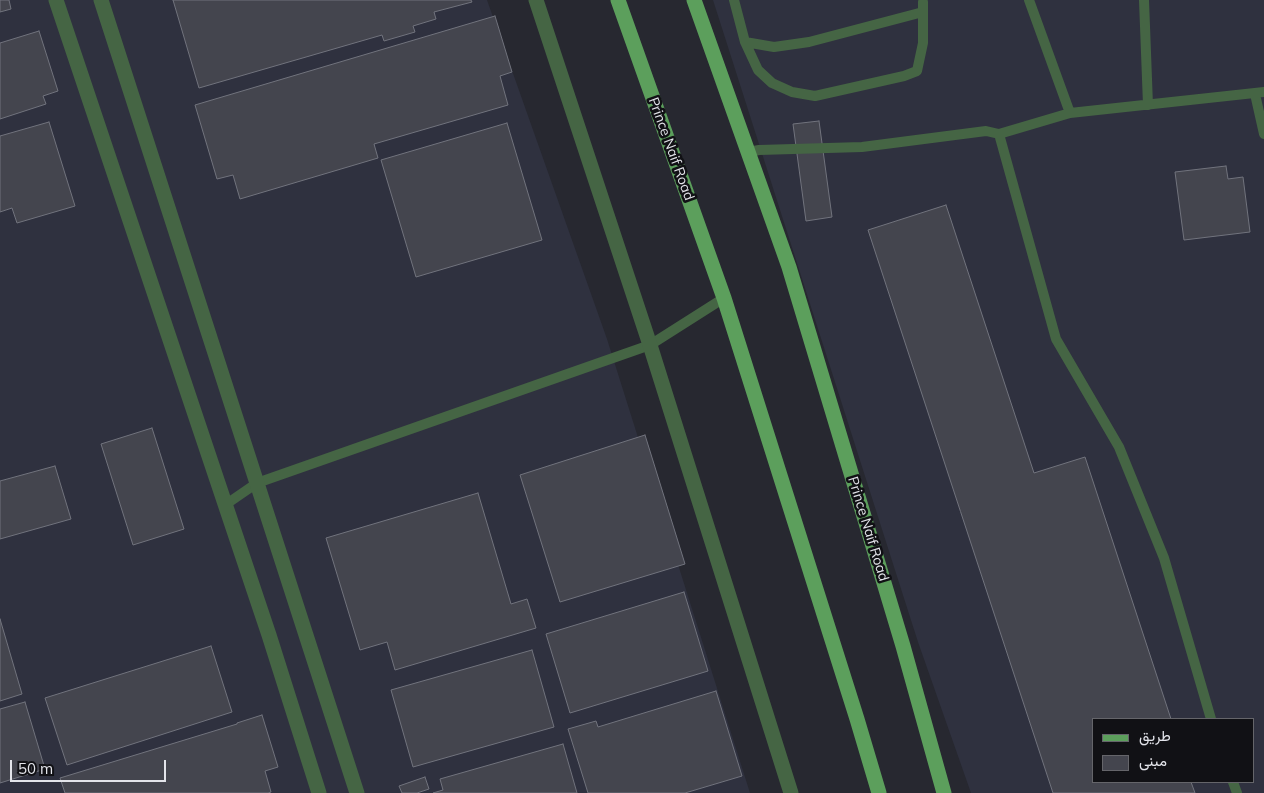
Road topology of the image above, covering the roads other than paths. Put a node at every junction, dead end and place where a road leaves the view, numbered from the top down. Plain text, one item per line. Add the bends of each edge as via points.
1 (56, 0) edge
2 (101, 0) edge
3 (536, 0) edge
4 (618, 0) edge
5 (694, 0) edge
6 (734, 0) edge
7 (1029, 0) edge
8 (1144, 0) edge
9 (923, 3) edge
10 (745, 42) junction
11 (1260, 93) edge
12 (1148, 104) junction
13 (1070, 113) junction
14 (999, 134) junction
15 (1264, 134) edge
16 (748, 152) junction
17 (724, 298) junction
18 (650, 345) junction
19 (257, 483) junction
20 (225, 505) junction
21 (1211, 718) edge
22 (319, 793) edge
23 (357, 793) edge
24 (791, 793) edge
25 (879, 793) edge
26 (944, 793) edge

1 - 20 street
2 - 19 street
3 - 18 street
4 - 17 main road, Prince Naif Road
5 - 16 main road, Prince Naif Road
6 - 10 lane
7 - 13 lane
8 - 12 lane
9 - 10 lane via 809,42 774,47
9 - 10 lane via 923,43 917,70 904,76 815,96 792,92 772,83 758,70
11 - 12 lane
11 - 15 lane
12 - 13 lane
13 - 14 lane
14 - 16 lane via 986,131 862,148
14 - 21 lane via 1056,339 1119,447 1164,558
16 - 26 main road, Prince Naif Road via 789,267
17 - 18 lane
17 - 25 main road, Prince Naif Road
18 - 19 lane
18 - 24 street
19 - 20 lane
19 - 23 street
20 - 22 street

